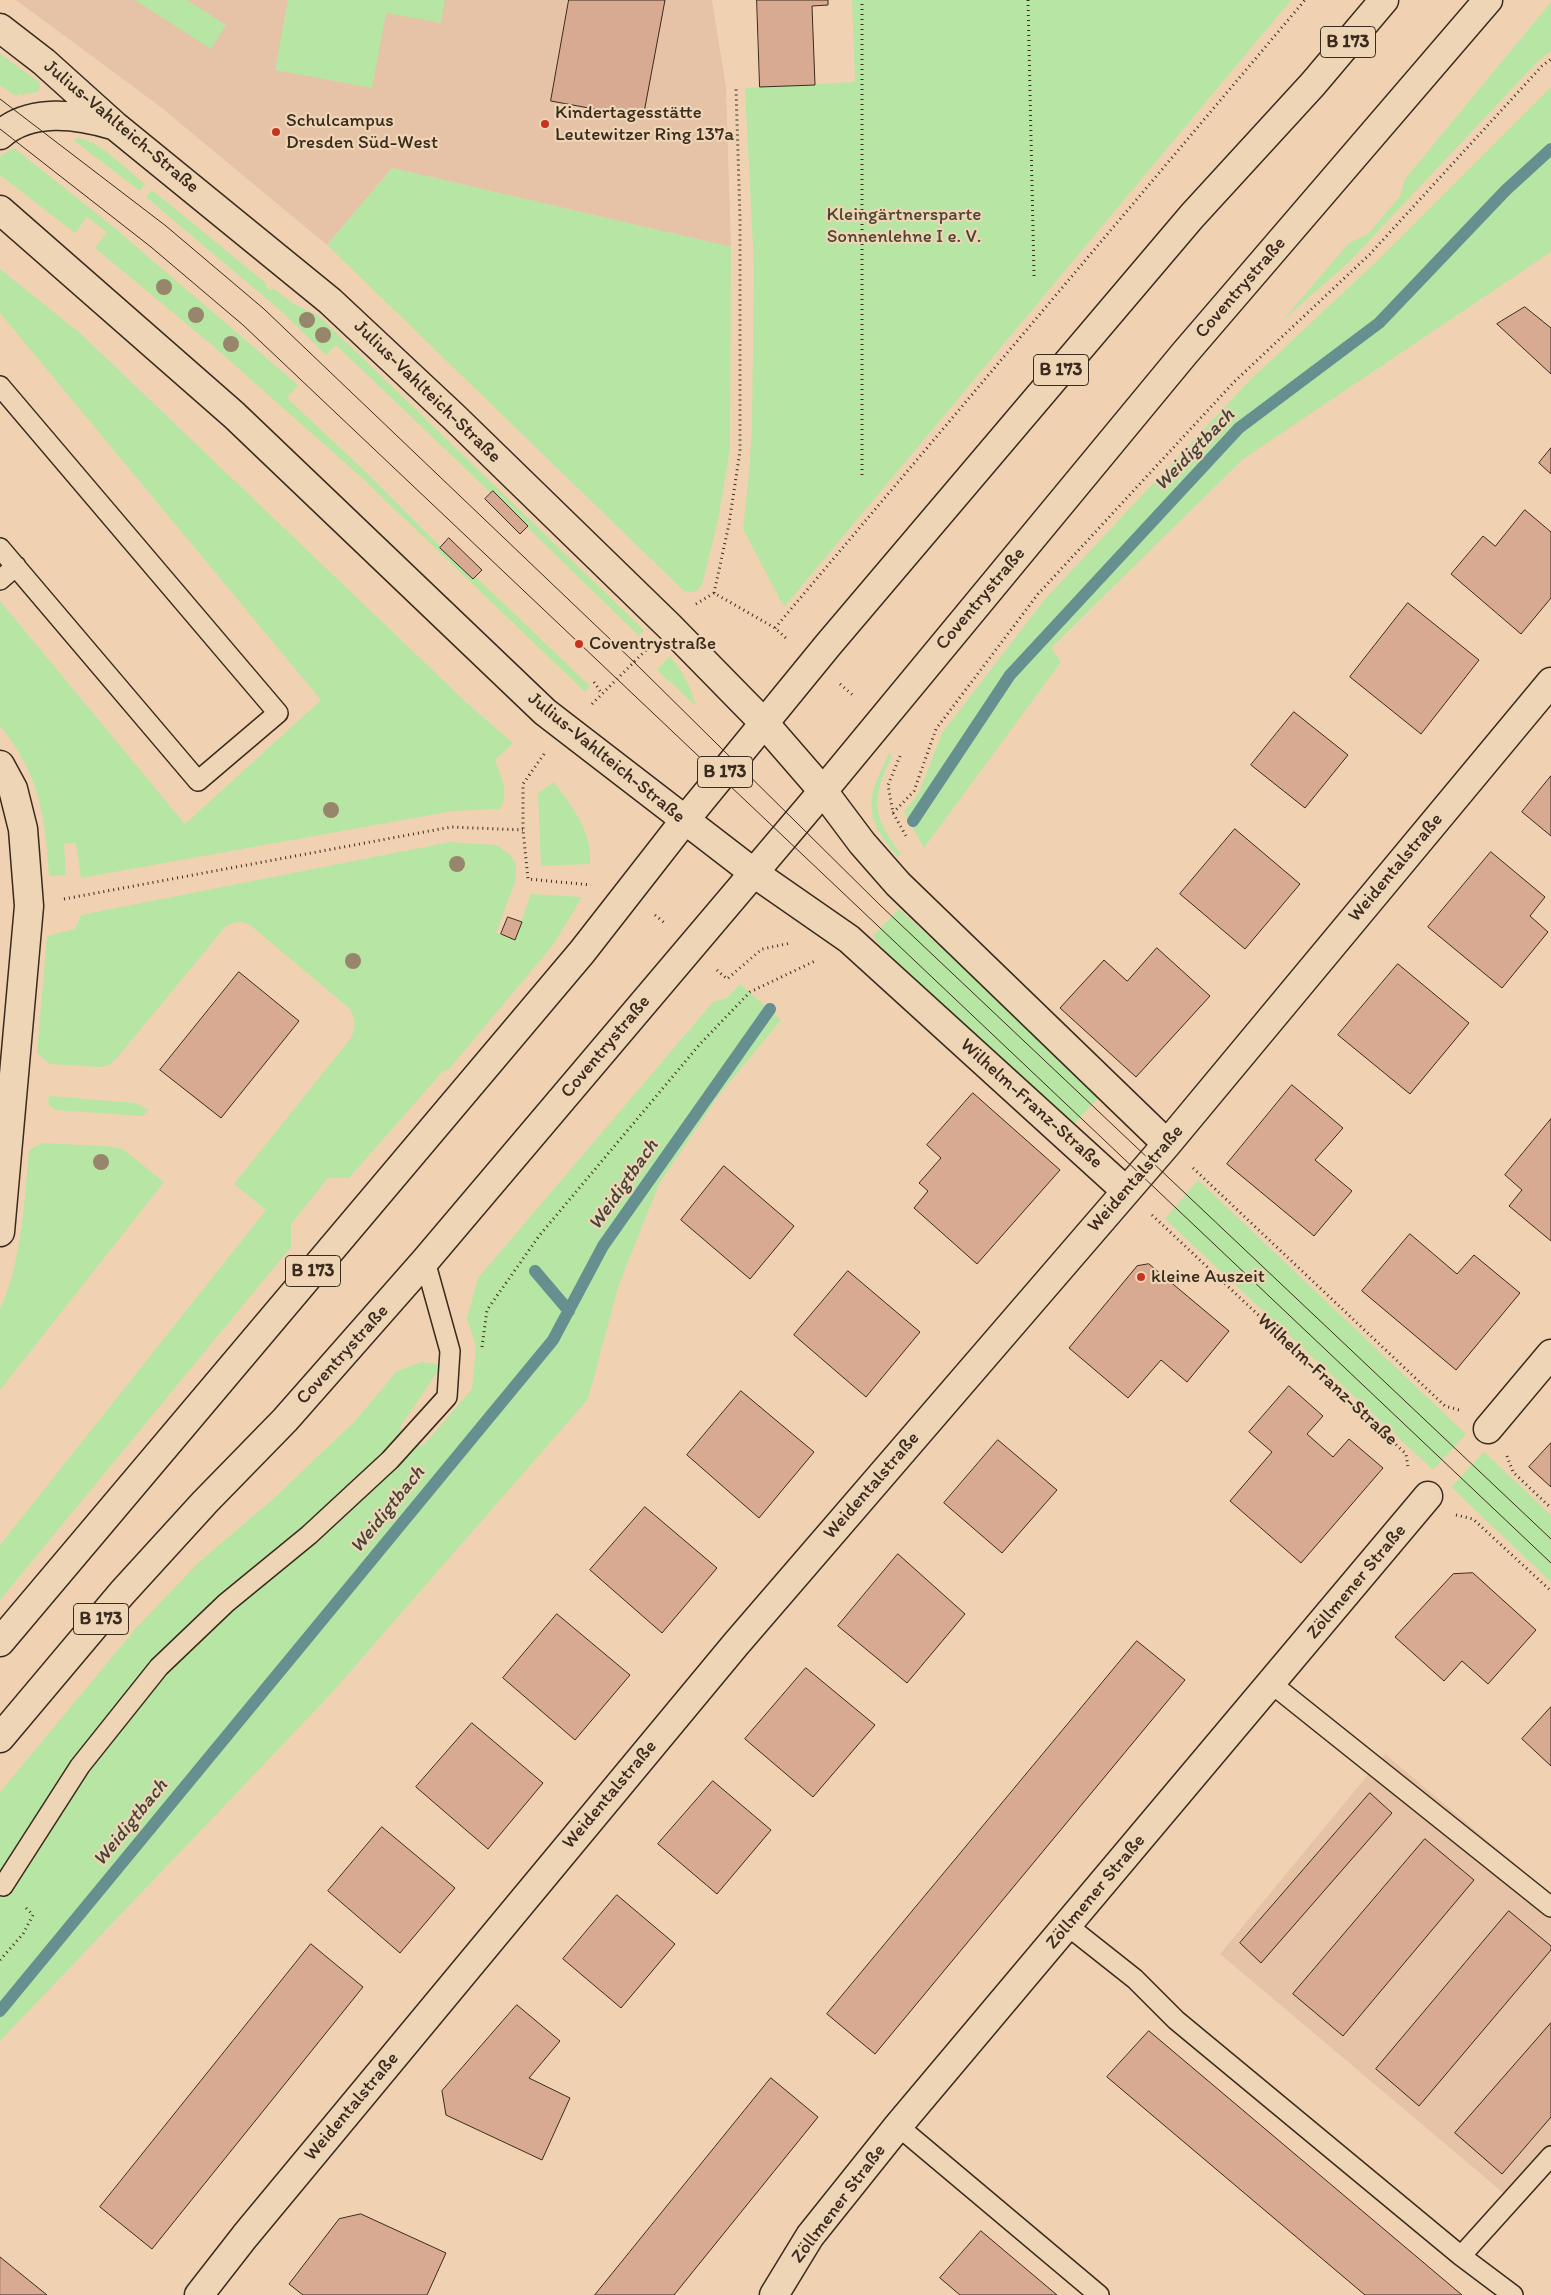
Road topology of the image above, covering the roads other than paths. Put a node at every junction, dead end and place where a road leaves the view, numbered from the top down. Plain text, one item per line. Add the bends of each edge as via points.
1 (1384, 0) edge
2 (1488, 0) edge
3 (0, 28) edge
4 (114, 125) junction
5 (0, 135) edge
6 (0, 210) edge
7 (0, 386) edge
8 (0, 548) edge
9 (16, 566) junction
10 (0, 580) edge
11 (1551, 682) edge
12 (764, 723) junction
13 (0, 765) edge
14 (823, 791) junction
15 (685, 820) junction
16 (754, 873) junction
17 (1167, 1144) junction
18 (1126, 1191) junction
19 (0, 1232) edge
20 (426, 1261) junction
21 (1551, 1354) edge
22 (1488, 1429) road end
23 (1428, 1496) road end
24 (0, 1642) edge
25 (1272, 1684) junction
26 (0, 1738) edge
27 (3, 1886) road end
28 (1551, 1907) edge
29 (1068, 1926) junction
30 (898, 2126) junction
31 (1551, 2156) edge
32 (1461, 2256) junction
33 (199, 2295) edge
34 (774, 2295) edge
35 (1099, 2295) edge
36 (1512, 2295) edge

1 - 12 main road, B 173 via 1313,84 1192,216
2 - 14 main road, Coventrystraße / B 173 via 1184,354
3 - 4 main road, Julius-Vahlteich-Straße via 44,62
4 - 5 main road via 90,118 59,115 30,120
4 - 12 main road, Julius-Vahlteich-Straße via 330,301 669,626
6 - 15 main road, Julius-Vahlteich-Straße via 234,415 567,731
7 - 9 lane via 278,713 198,781
8 - 9 lane
9 - 10 lane
11 - 17 main road, Weidentalstraße
12 - 14 main road, Julius-Vahlteich-Straße
12 - 15 main road, B 173
13 - 19 main road via 13,789 23,829 29,906
14 - 16 main road, Coventrystraße / B 173
14 - 17 main road via 898,884
15 - 16 main road, Julius-Vahlteich-Straße
15 - 24 main road, B 173 via 582,952
16 - 18 main road, Wilhelm-Franz-Straße via 849,939
16 - 20 main road, Coventrystraße / B 173
17 - 18 main road, Weidentalstraße
18 - 33 main road, Weidentalstraße via 736,1644
20 - 26 main road, Coventrystraße / B 173 via 285,1420 122,1594
20 - 27 lane via 450,1351 447,1397 390,1460 159,1666 80,1766
21 - 22 main road
23 - 25 main road, Zöllmener Straße
25 - 28 lane
25 - 29 main road, Zöllmener Straße
29 - 30 main road, Zöllmener Straße
29 - 32 lane via 1135,1979 1176,2020
30 - 34 main road, Zöllmener Straße via 810,2236
30 - 35 lane
31 - 32 lane
32 - 36 lane

